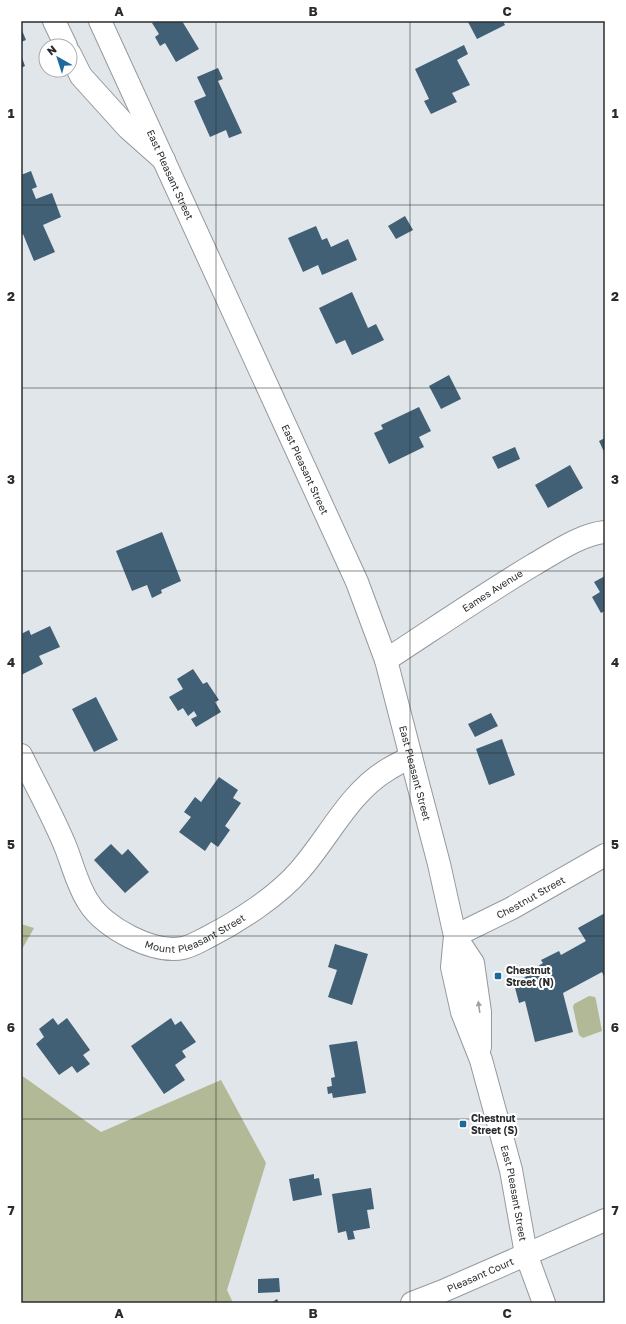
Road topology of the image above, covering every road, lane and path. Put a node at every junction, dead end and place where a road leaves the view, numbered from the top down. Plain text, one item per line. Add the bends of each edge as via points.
1 (54, 21) edge
2 (100, 21) edge
3 (62, 38) edge
4 (78, 70) edge
5 (164, 160) junction
6 (605, 532) edge
7 (386, 660) junction
8 (21, 755) edge
9 (411, 757) junction
10 (605, 855) edge
11 (455, 936) junction
12 (605, 1220) edge
13 (526, 1254) junction
14 (412, 1303) edge
15 (544, 1303) edge

1 - 3 main road
2 - 5 main road, East Pleasant Street
4 - 5 main road via 128,128
5 - 7 main road, East Pleasant Street via 357,582
6 - 7 main road, Eames Avenue via 590,535 560,549
7 - 9 main road, East Pleasant Street
8 - 9 main road, Mount Pleasant Street via 65,846 83,893 95,911 134,939 159,947 182,948 191,946 224,928 290,881 366,787 387,770
9 - 11 main road, East Pleasant Street
10 - 11 main road, Chestnut Street via 512,908
11 - 13 main road, East Pleasant Street via 473,962 480,1012 480,1060 511,1170
12 - 13 main road, Pleasant Court
13 - 14 main road, Pleasant Court
13 - 15 main road, East Pleasant Street

